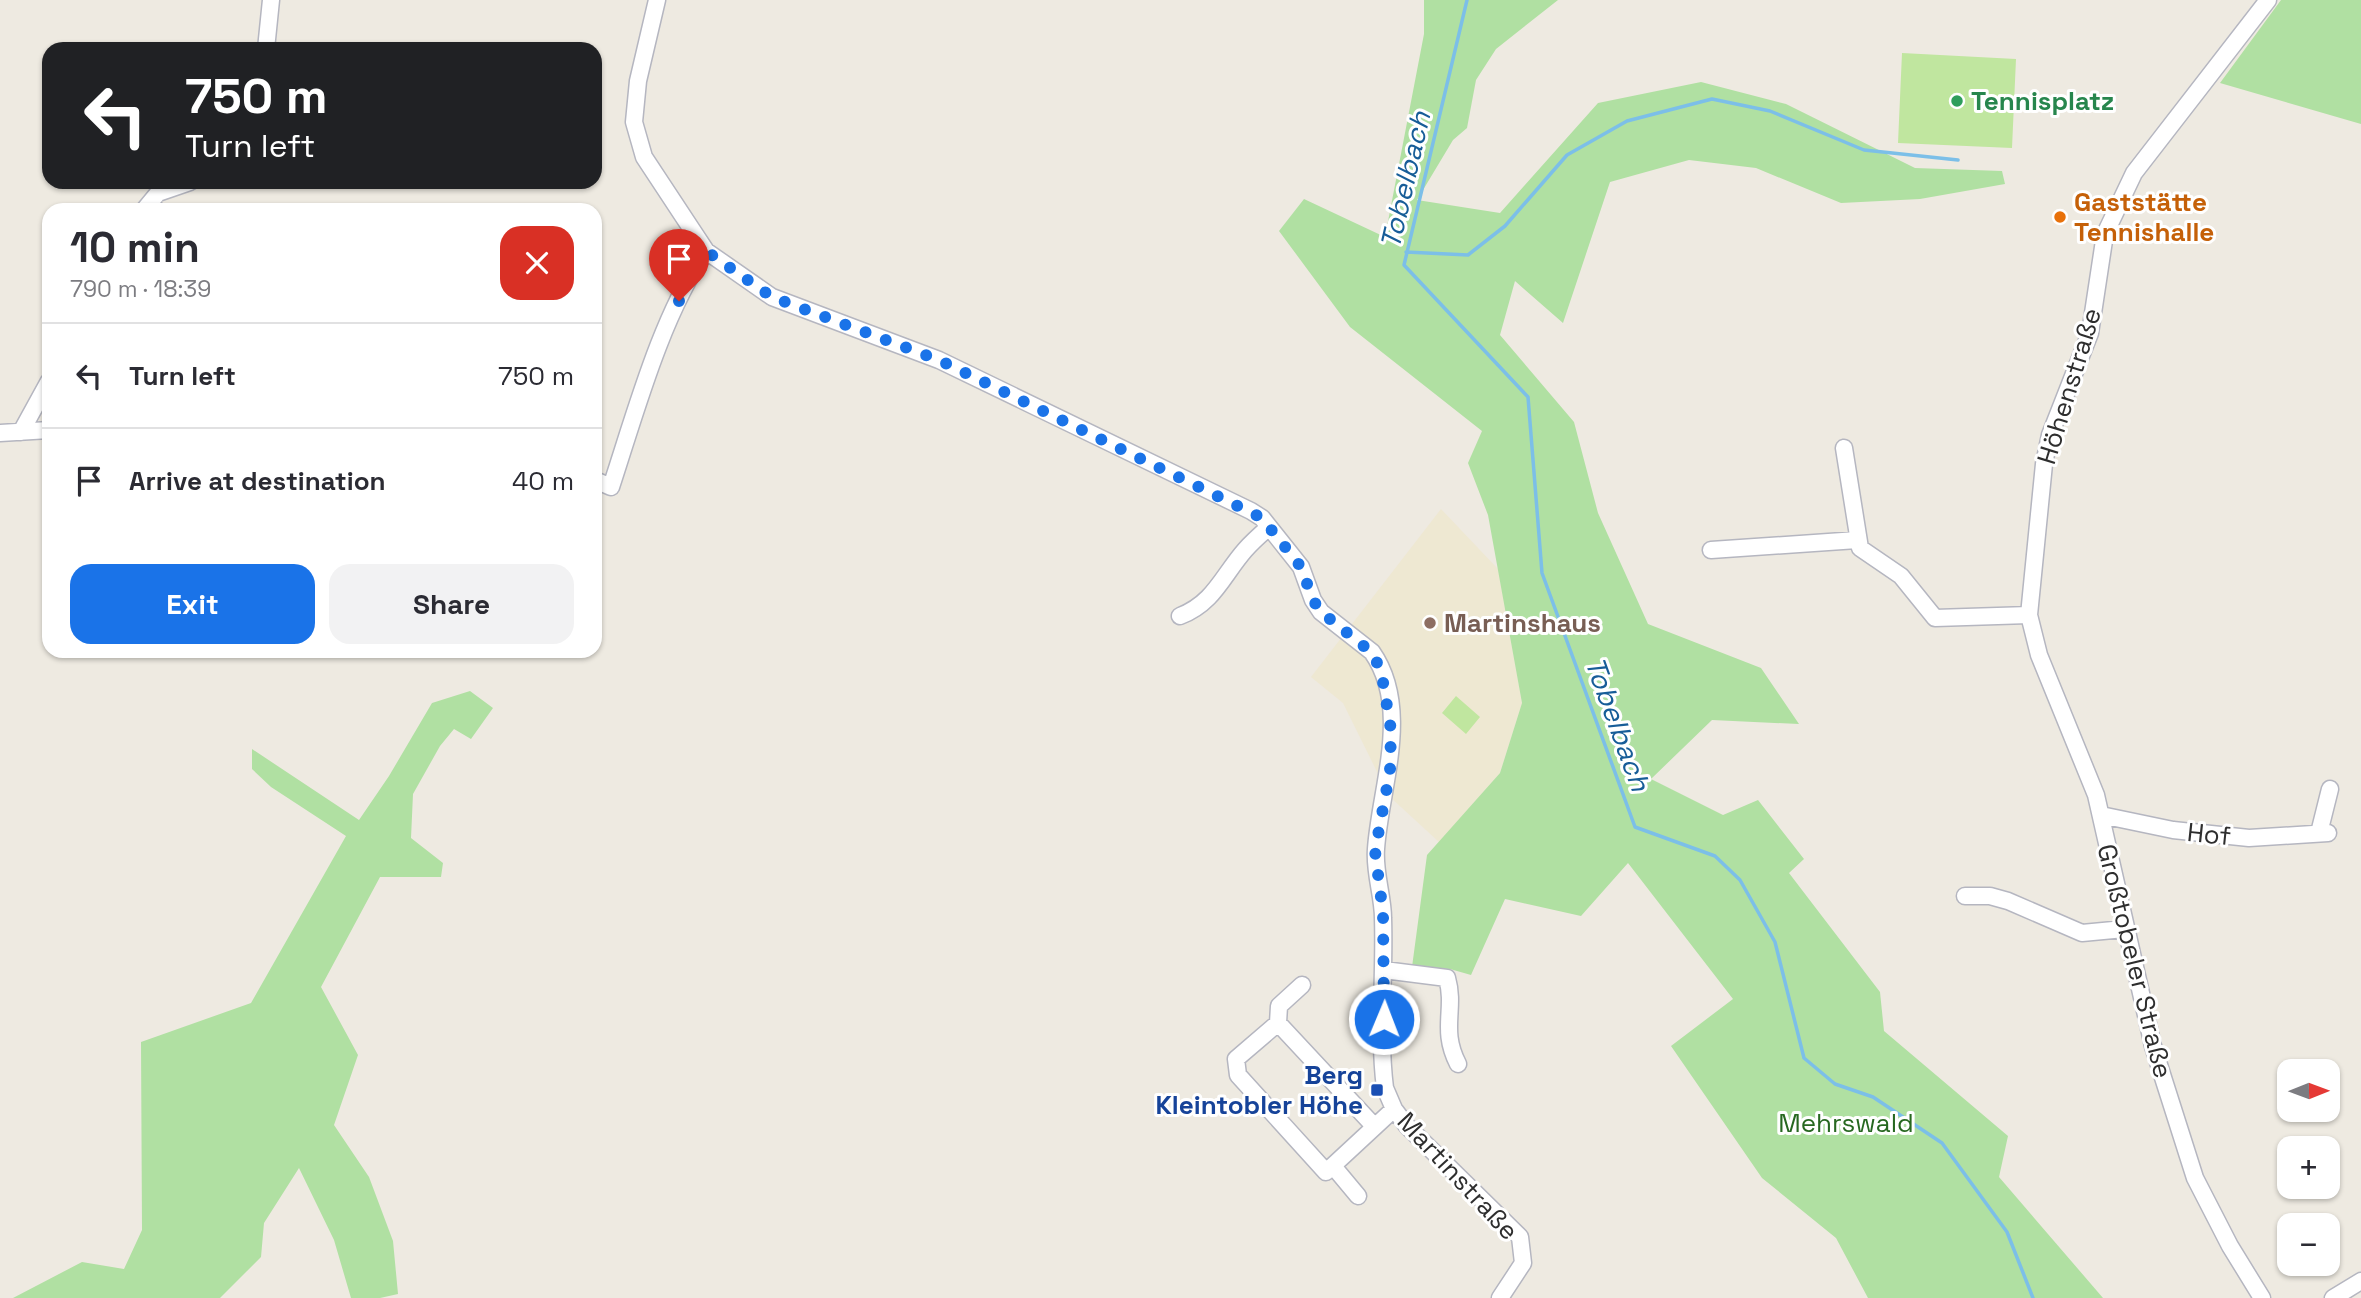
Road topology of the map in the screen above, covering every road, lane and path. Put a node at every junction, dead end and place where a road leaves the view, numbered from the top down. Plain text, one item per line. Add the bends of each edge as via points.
1 (271, 0) edge
2 (657, 0) edge
3 (2268, 0) edge
4 (267, 42) edge
5 (170, 189) edge
6 (150, 203) edge
7 (706, 251) junction
8 (42, 394) edge
9 (42, 430) edge
10 (21, 432) junction
11 (0, 433) edge
12 (1844, 448) dead end
13 (602, 483) edge
14 (1269, 527) junction
15 (1857, 540) junction
16 (1711, 550) dead end
17 (2029, 615) junction
18 (1180, 616) dead end
19 (2330, 789) dead end
20 (2101, 815) junction
21 (1965, 895) dead end
22 (2124, 929) junction
23 (1384, 970) junction
24 (1302, 985) dead end
25 (1278, 1023) junction
26 (1458, 1064) dead end
27 (1394, 1110) junction
28 (1374, 1126) junction
29 (1333, 1166) junction
30 (1358, 1196) dead end
31 (2361, 1281) edge
32 (1500, 1298) edge
33 (2262, 1298) edge
34 (2333, 1298) edge

1 - 4 street
2 - 7 street, Martinstraße via 635,100 636,132 644,157
3 - 17 street, Höhenstraße via 2134,173 2105,234 2090,333 2050,435 2044,464
5 - 6 street
7 - 13 street via 689,276 634,412 611,487
7 - 14 street, Martinstraße via 772,297 939,360 1007,391 1251,511
8 - 10 street
9 - 10 street
10 - 11 street
12 - 15 street
14 - 18 street via 1245,550 1221,586 1201,605
14 - 23 street, Martinstraße via 1304,572 1321,612 1371,652 1381,670 1391,730 1390,771 1375,851
15 - 16 street
15 - 17 street via 1869,556 1901,576 1935,618
17 - 20 street, Großtobeler Straße via 2039,655
19 - 20 street, Hof via 2323,833 2237,837 2165,829
20 - 22 street, Großtobeler Straße
21 - 22 street via 2008,901 2082,933
22 - 33 street, Großtobeler Straße via 2153,1046 2195,1178
23 - 26 street via 1447,978 1448,1045
23 - 27 street, Martinstraße via 1383,1069
24 - 25 street via 1279,1006
25 - 28 street
25 - 29 street via 1236,1059 1238,1075 1326,1172
27 - 28 street
27 - 32 street, Martinstraße via 1520,1237 1523,1263
28 - 29 street
29 - 30 street
31 - 34 street

